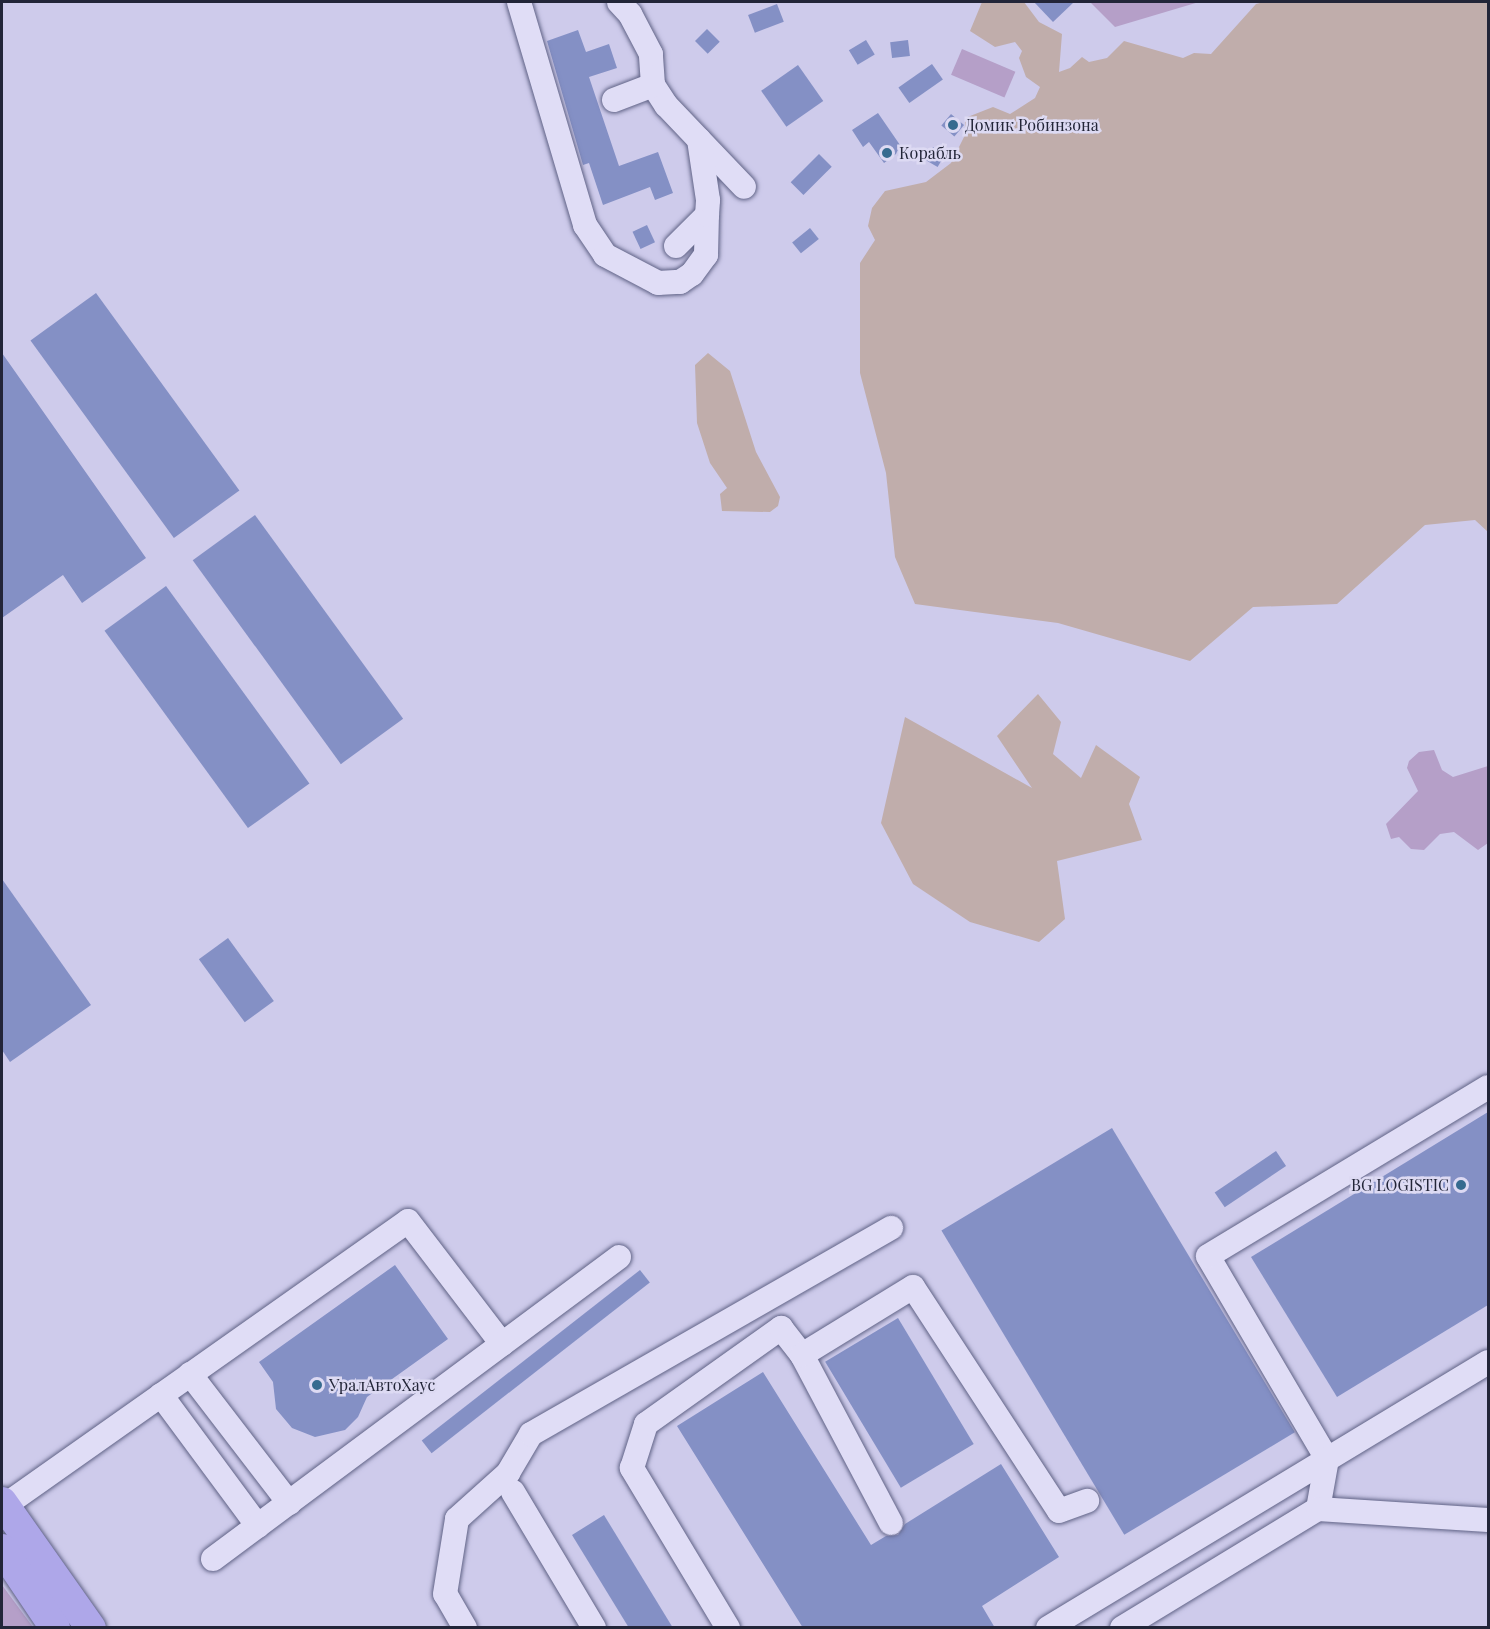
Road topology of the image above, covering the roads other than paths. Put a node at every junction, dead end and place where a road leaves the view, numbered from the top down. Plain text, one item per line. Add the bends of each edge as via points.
1 (519, 2) edge
2 (619, 2) edge
3 (653, 85) junction
4 (614, 100) dead end
5 (699, 140) junction
6 (744, 188) dead end
7 (707, 215) junction
8 (676, 246) dead end
9 (1488, 1087) edge
10 (891, 1228) dead end
11 (619, 1257) dead end
12 (502, 1344) junction
13 (802, 1355) junction
14 (1488, 1362) edge
15 (190, 1374) junction
16 (161, 1395) junction
17 (1327, 1459) junction
18 (513, 1492) dead end
19 (1087, 1501) dead end
20 (289, 1503) junction
21 (3, 1504) edge
22 (1318, 1509) junction
23 (1488, 1520) edge
24 (891, 1523) dead end
25 (258, 1526) junction
26 (2, 1549) edge
27 (213, 1559) dead end
28 (55, 1628) edge
29 (91, 1628) edge
30 (465, 1628) edge
31 (594, 1628) edge
32 (728, 1628) edge
33 (1048, 1628) edge
34 (1122, 1628) edge

1 - 7 lane via 585,225 605,255 658,283 680,282 692,274 706,255
2 - 3 lane via 630,14 651,54
3 - 4 lane
3 - 5 lane
5 - 6 lane
5 - 7 lane
7 - 8 lane
9 - 17 lane via 1208,1256
10 - 30 lane via 531,1434 508,1473 457,1519 446,1594
11 - 12 lane
12 - 15 lane via 408,1221
12 - 20 lane
13 - 19 lane via 913,1287 1059,1511
13 - 24 lane
13 - 32 lane via 781,1329 646,1425 632,1468
14 - 17 lane
15 - 16 lane
15 - 20 lane
16 - 21 lane
16 - 25 lane
17 - 22 lane
17 - 33 lane
18 - 31 lane
20 - 25 lane
21 - 29 main road
22 - 23 lane
22 - 34 lane
25 - 27 lane
26 - 28 main road

